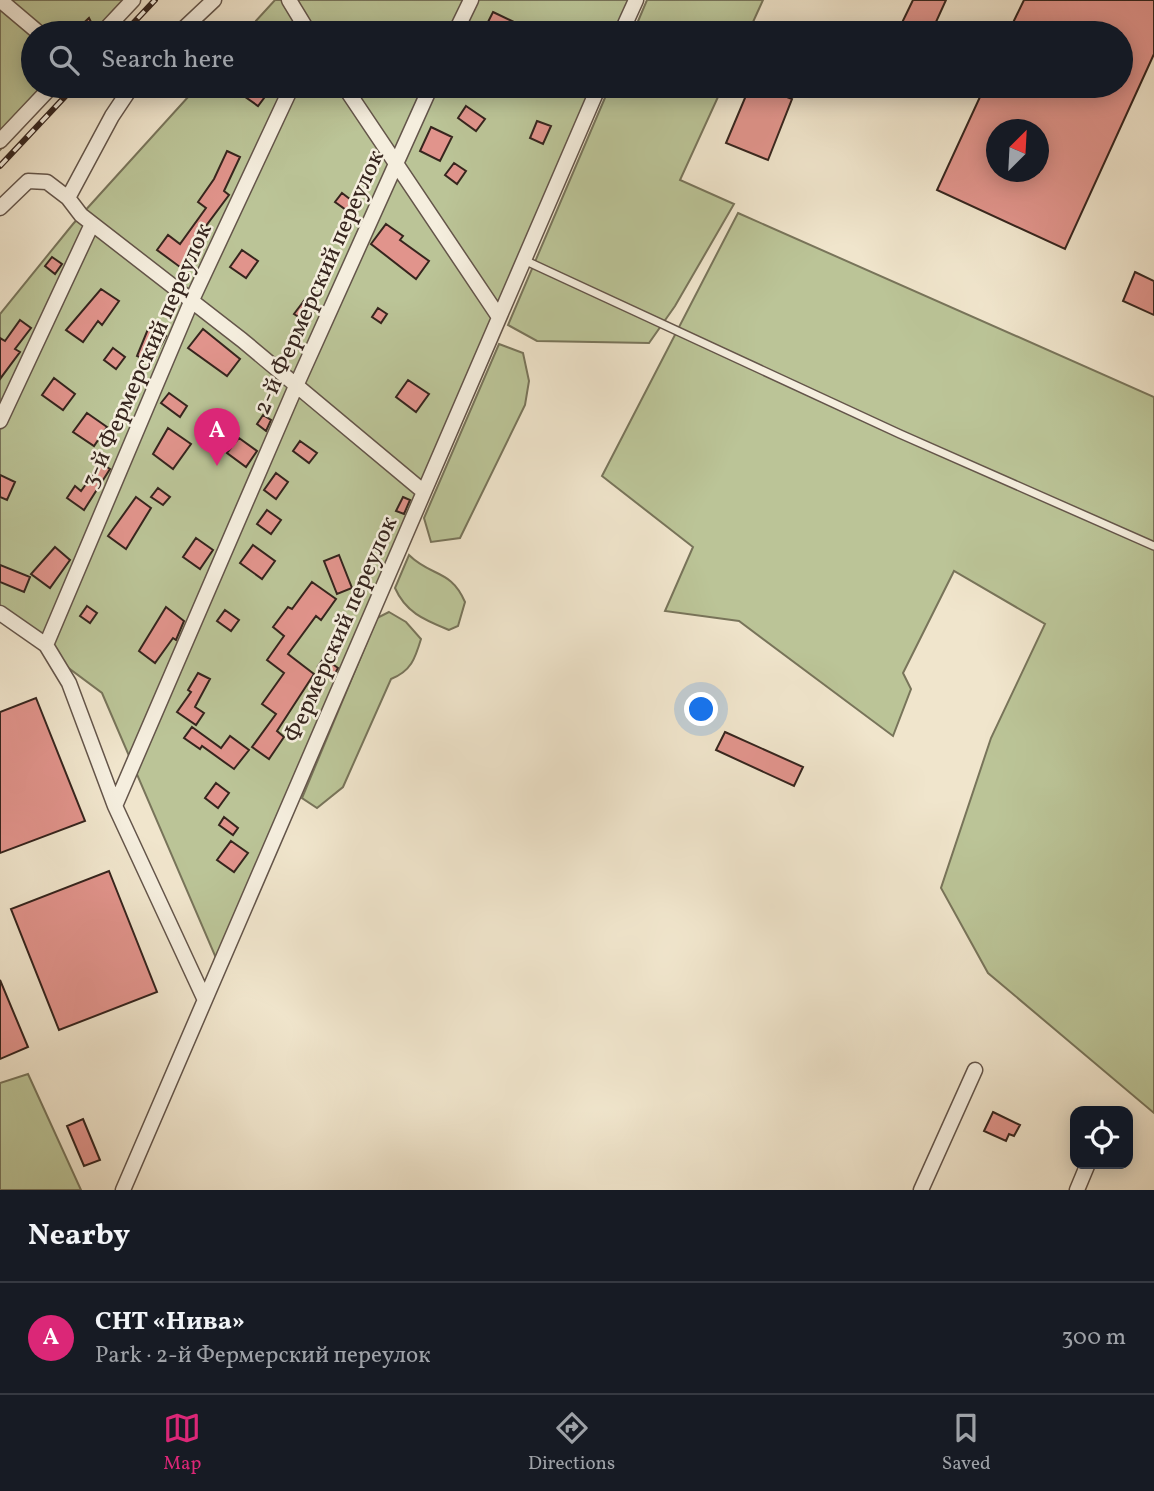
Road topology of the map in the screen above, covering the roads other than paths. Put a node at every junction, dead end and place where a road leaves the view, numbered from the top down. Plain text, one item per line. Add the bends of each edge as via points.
1 (134, 0) edge
2 (214, 0) edge
3 (289, 0) edge
4 (471, 0) edge
5 (636, 0) edge
6 (1, 1) edge
7 (25, 21) edge
8 (114, 21) edge
9 (191, 21) edge
10 (302, 21) edge
11 (461, 21) edge
12 (626, 21) edge
13 (41, 98) edge
14 (124, 98) edge
15 (286, 98) edge
16 (352, 98) edge
17 (426, 98) edge
18 (594, 98) edge
19 (0, 141) edge
20 (396, 163) junction
21 (68, 198) junction
22 (0, 208) edge
23 (92, 224) junction
24 (524, 260) junction
25 (191, 302) junction
26 (499, 317) junction
27 (296, 386) junction
28 (0, 421) edge
29 (424, 492) junction
30 (1154, 546) edge
31 (0, 613) edge
32 (46, 645) junction
33 (115, 806) junction
34 (204, 998) junction
35 (975, 1070) dead end
36 (1086, 1169) edge
37 (124, 1190) edge
38 (921, 1190) edge
39 (1077, 1190) edge

1 - 8 street
2 - 9 street
3 - 10 street
4 - 11 street
5 - 12 street
6 - 7 street
13 - 19 street
14 - 21 street
15 - 25 street, 3-й Фермерский переулок
16 - 20 street
17 - 20 street, 2-й Фермерский переулок
18 - 24 street, Фермерский переулок
20 - 26 street
20 - 27 street, 2-й Фермерский переулок
21 - 22 street via 47,182 28,181
21 - 23 street
23 - 25 street
23 - 28 street
24 - 26 street, Фермерский переулок
24 - 30 lane
25 - 27 street
25 - 32 street, 3-й Фермерский переулок
26 - 29 street, Фермерский переулок
27 - 29 street
27 - 33 street, 2-й Фермерский переулок
29 - 34 street, Фермерский переулок
31 - 32 street
32 - 33 street via 69,683
33 - 34 street
34 - 37 street, Фермерский переулок
35 - 38 street
36 - 39 street

